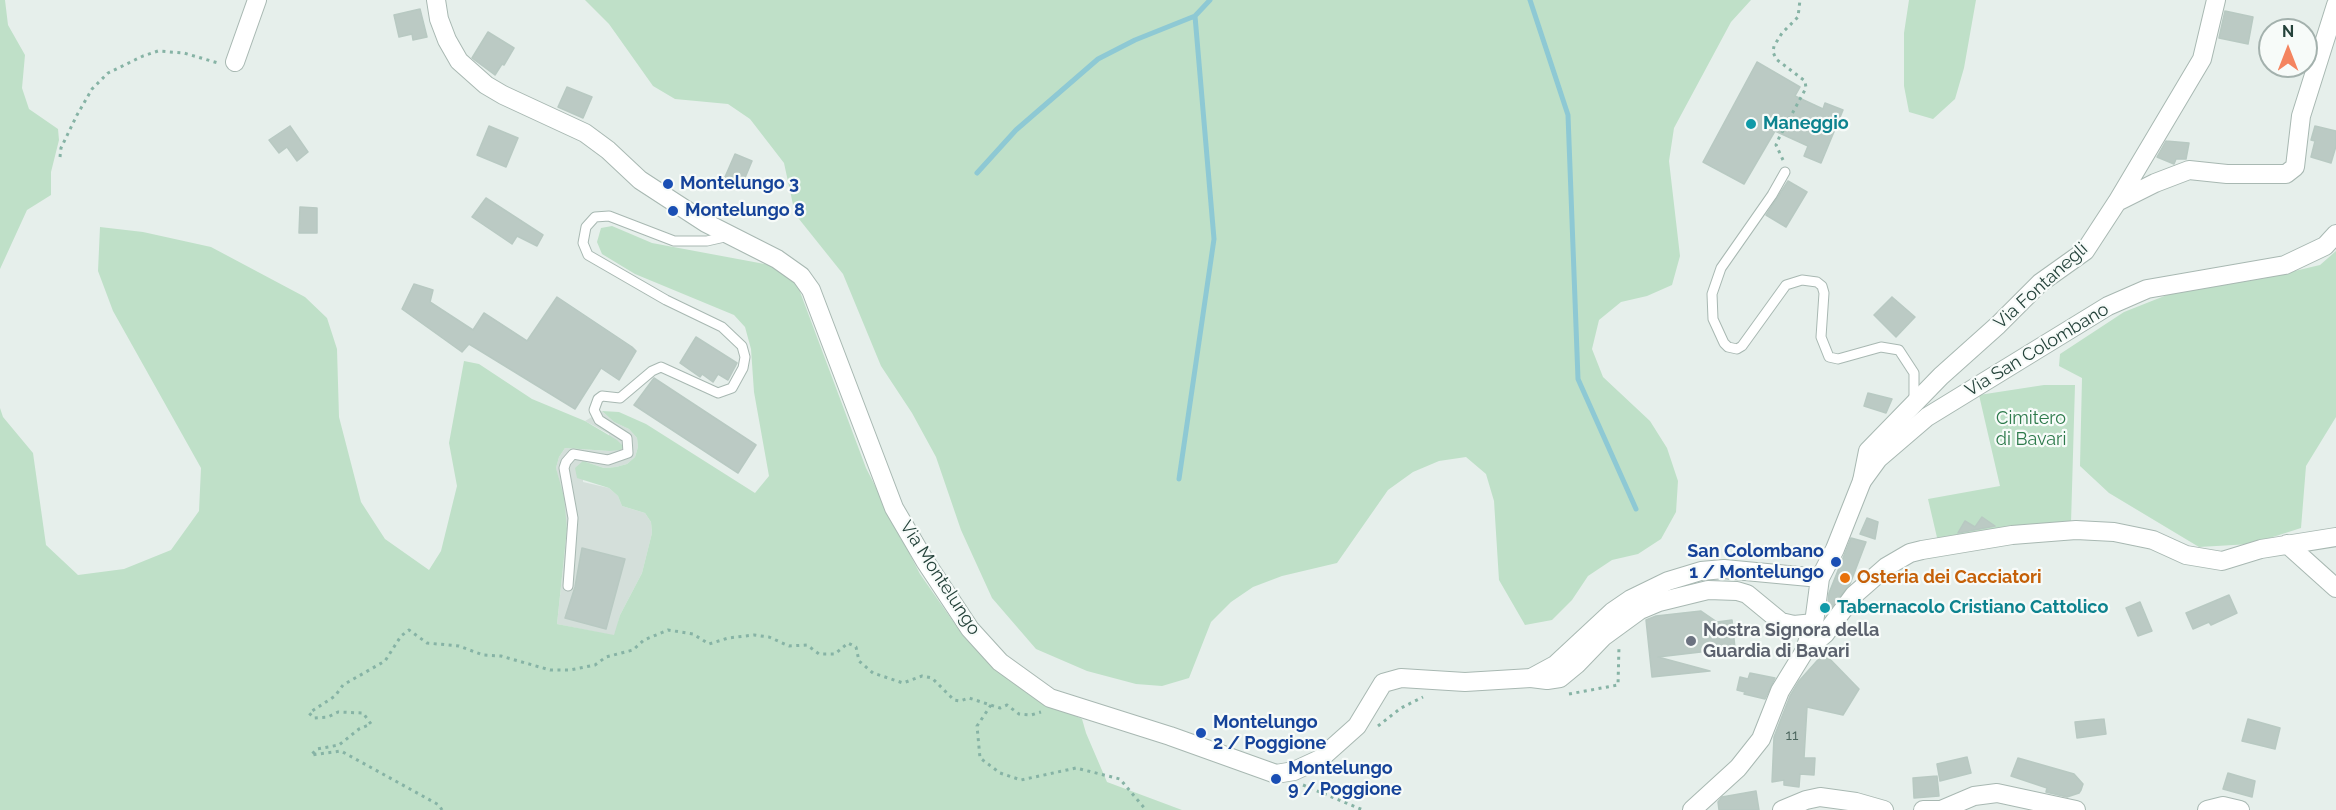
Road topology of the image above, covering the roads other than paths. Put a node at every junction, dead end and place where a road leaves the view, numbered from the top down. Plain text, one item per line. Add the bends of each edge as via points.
1 (257, 0) edge
2 (436, 0) edge
3 (2216, 0) edge
4 (2336, 5) edge
5 (235, 63) road end
6 (1785, 172) road end
7 (2117, 202) junction
8 (2336, 234) edge
9 (732, 236) junction
10 (1912, 408) junction
11 (1862, 481) junction
12 (2336, 537) edge
13 (2287, 544) junction
14 (1820, 578) junction
15 (568, 586) dead end
16 (2336, 588) edge
17 (1814, 623) junction
18 (1804, 652) junction
19 (1531, 678) junction
20 (1692, 810) edge
21 (1782, 810) edge
22 (1884, 810) edge
23 (1923, 810) edge
24 (2076, 810) edge
25 (2206, 810) edge
26 (2240, 810) edge

1 - 5 street
2 - 9 street, Via Montelungo via 439,19 459,61 486,85 585,133 640,180
3 - 7 street, Via Fontanegli via 2202,59
4 - 7 street via 2301,116 2295,167 2286,174 2189,170
6 - 10 lane via 1721,268 1712,294 1713,319 1724,343 1737,349 1742,346 1786,285 1802,280 1817,282 1824,293 1821,337 1829,357 1838,359 1881,347 1899,350 1914,373
7 - 10 street, Via Fontanegli via 2085,251 2040,283
8 - 11 street, Via San Colombano via 2325,246 2285,265 2147,289 2108,306 1927,417 1878,459
9 - 15 lane via 707,241 674,240 609,216 595,217 586,227 583,243 588,255 722,327 742,346 745,357 732,388 718,393 661,367 620,398 598,399 594,410 599,420 627,438 628,453 608,460 573,454 566,462 573,518
9 - 19 street, Via Montelungo via 777,259 801,276 811,290 894,508 925,561 970,629 1000,662 1050,698 1276,774 1320,759 1358,726 1383,683 1401,678 1465,682
10 - 11 street, Via Fontanegli via 1868,451
11 - 14 street, Via San Colombano
12 - 13 street
13 - 16 street
13 - 18 street via 2212,561 2186,555 2153,540 2076,530 1922,550 1886,567 1854,595 1825,634
14 - 17 street, Via San Colombano
14 - 19 street via 1724,569 1668,580 1612,612 1555,665
17 - 18 street, Via San Colombano
17 - 19 street via 1794,626 1780,622 1747,594 1708,590 1640,610 1603,637 1560,678
18 - 20 street via 1780,691 1751,754
21 - 22 street via 1820,797
23 - 24 street via 1941,810 1974,796 1997,793
25 - 26 street via 2223,806

